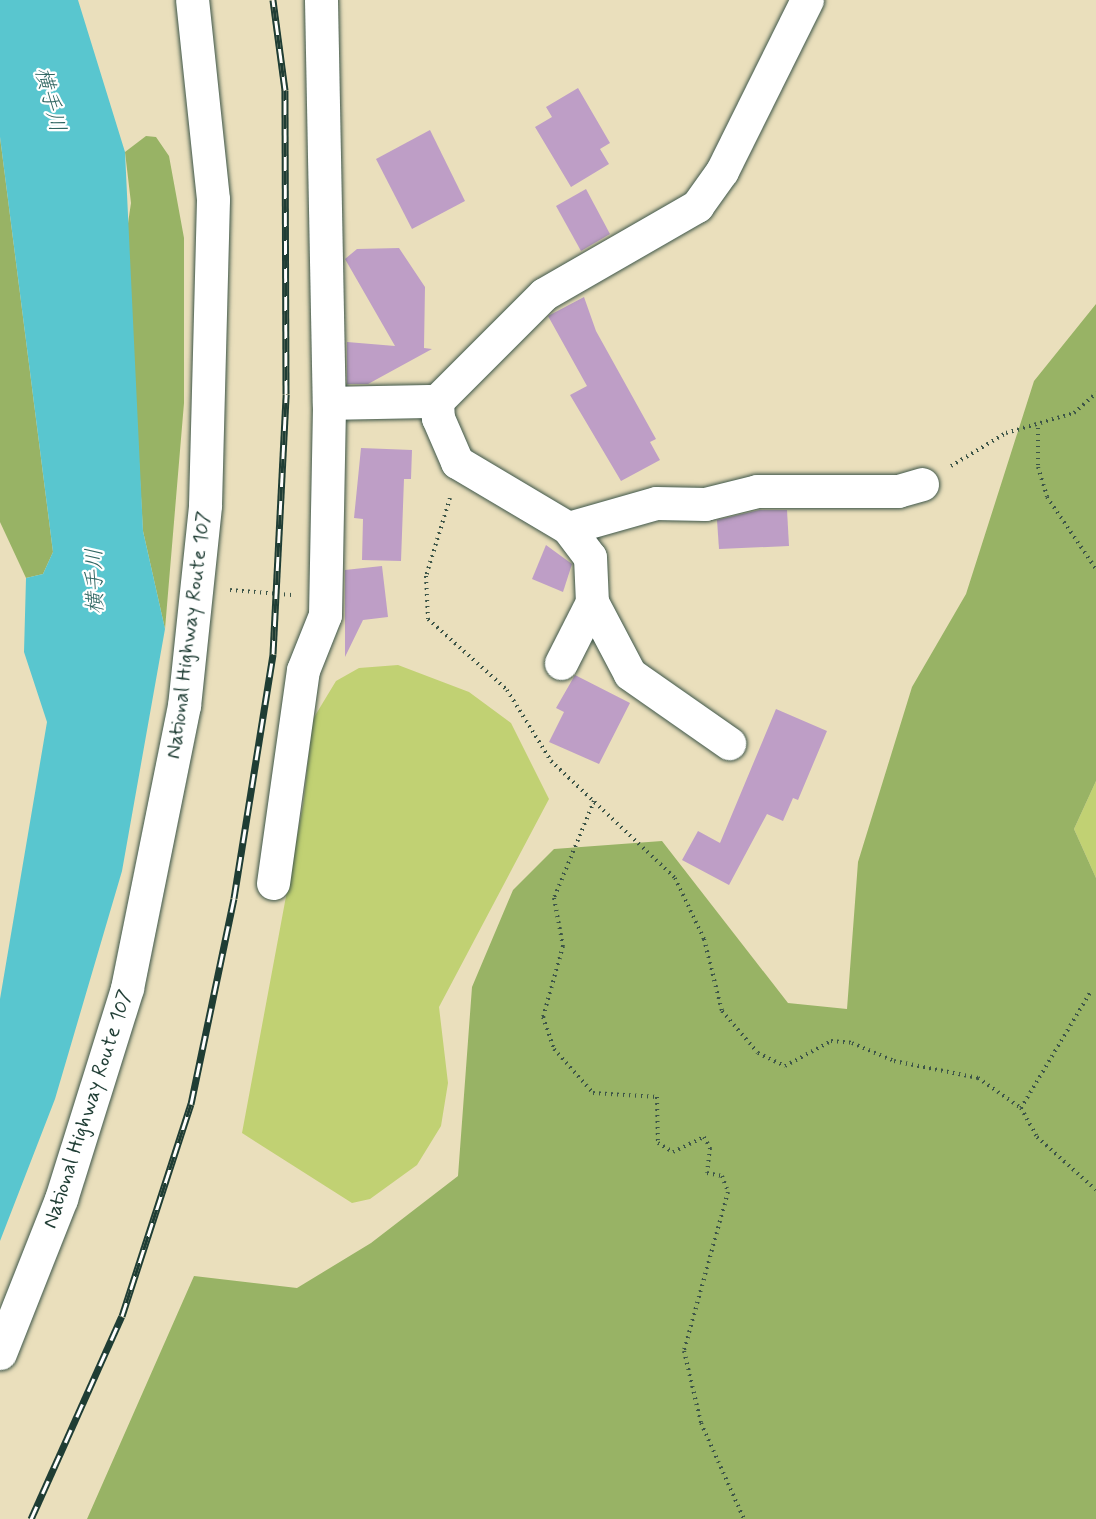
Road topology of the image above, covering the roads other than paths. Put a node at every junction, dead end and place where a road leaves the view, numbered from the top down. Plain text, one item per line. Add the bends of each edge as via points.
1 (192, 0) edge
2 (321, 0) edge
3 (807, 0) edge
4 (437, 401) junction
5 (329, 404) junction
6 (922, 484) road end
7 (568, 528) junction
8 (592, 602) junction
9 (561, 663) dead end
10 (729, 743) dead end
11 (273, 883) dead end
12 (0, 1353) edge

1 - 12 main road, National Highway Route 107 via 213,199 205,505 184,706 127,988 61,1198
2 - 5 main road
3 - 4 main road via 722,171 697,206 544,294
4 - 5 main road
4 - 7 main road via 438,418 457,462
5 - 11 main road via 325,615 303,670
6 - 7 main road via 898,491 757,491 705,504 656,503
7 - 8 main road via 590,557
8 - 9 main road
8 - 10 main road via 630,674

